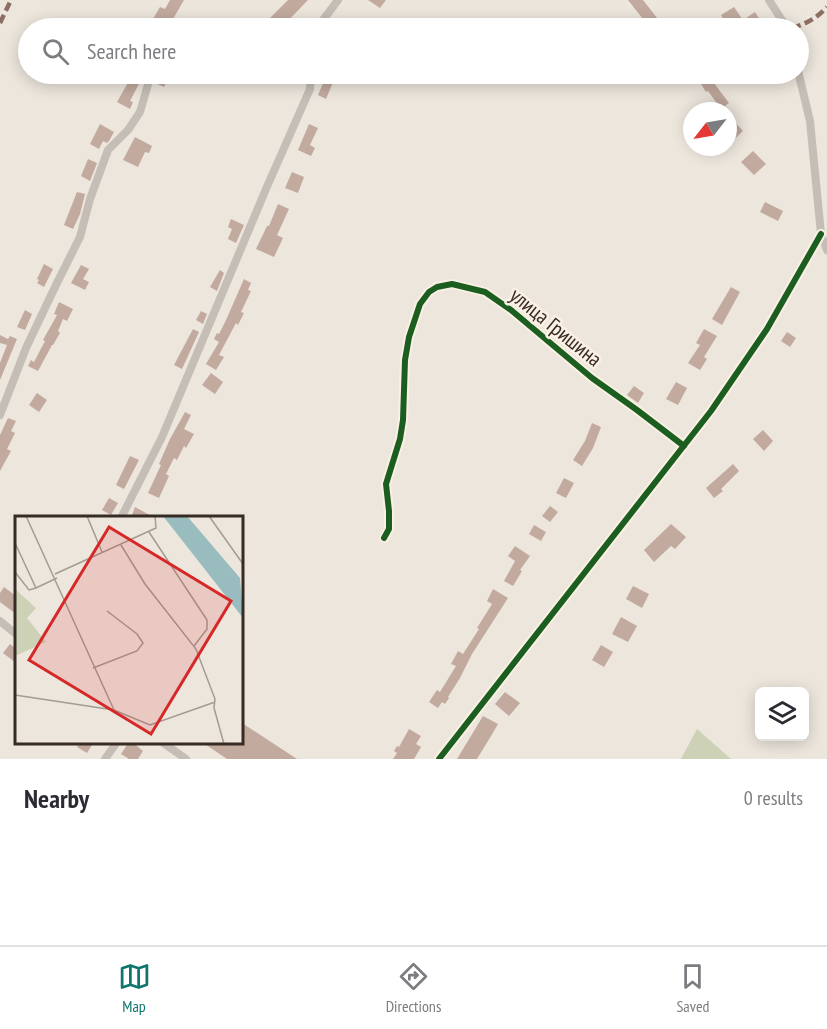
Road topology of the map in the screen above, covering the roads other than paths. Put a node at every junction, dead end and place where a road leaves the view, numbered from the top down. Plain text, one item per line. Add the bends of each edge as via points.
1 (338, 0) edge
2 (769, 0) edge
3 (324, 18) edge
4 (781, 18) edge
5 (148, 84) edge
6 (310, 84) edge
7 (801, 84) edge
8 (821, 234) junction
9 (827, 250) edge
10 (0, 416) edge
11 (684, 447) junction
12 (122, 516) edge
13 (384, 538) dead end
14 (0, 621) edge
15 (15, 633) edge
16 (116, 744) edge
17 (165, 744) edge
18 (105, 759) edge
19 (186, 759) edge
20 (439, 759) edge

1 - 3 street
2 - 4 street
5 - 10 street via 140,111 108,150 80,237 26,348
6 - 12 street via 162,437
7 - 8 street via 810,121
8 - 9 street
8 - 11 street via 767,328
11 - 13 street, улица Гришина via 485,292 452,284 438,287 420,304 409,337 403,420 386,484 389,511
11 - 20 street
14 - 15 street
16 - 18 street
17 - 19 street

